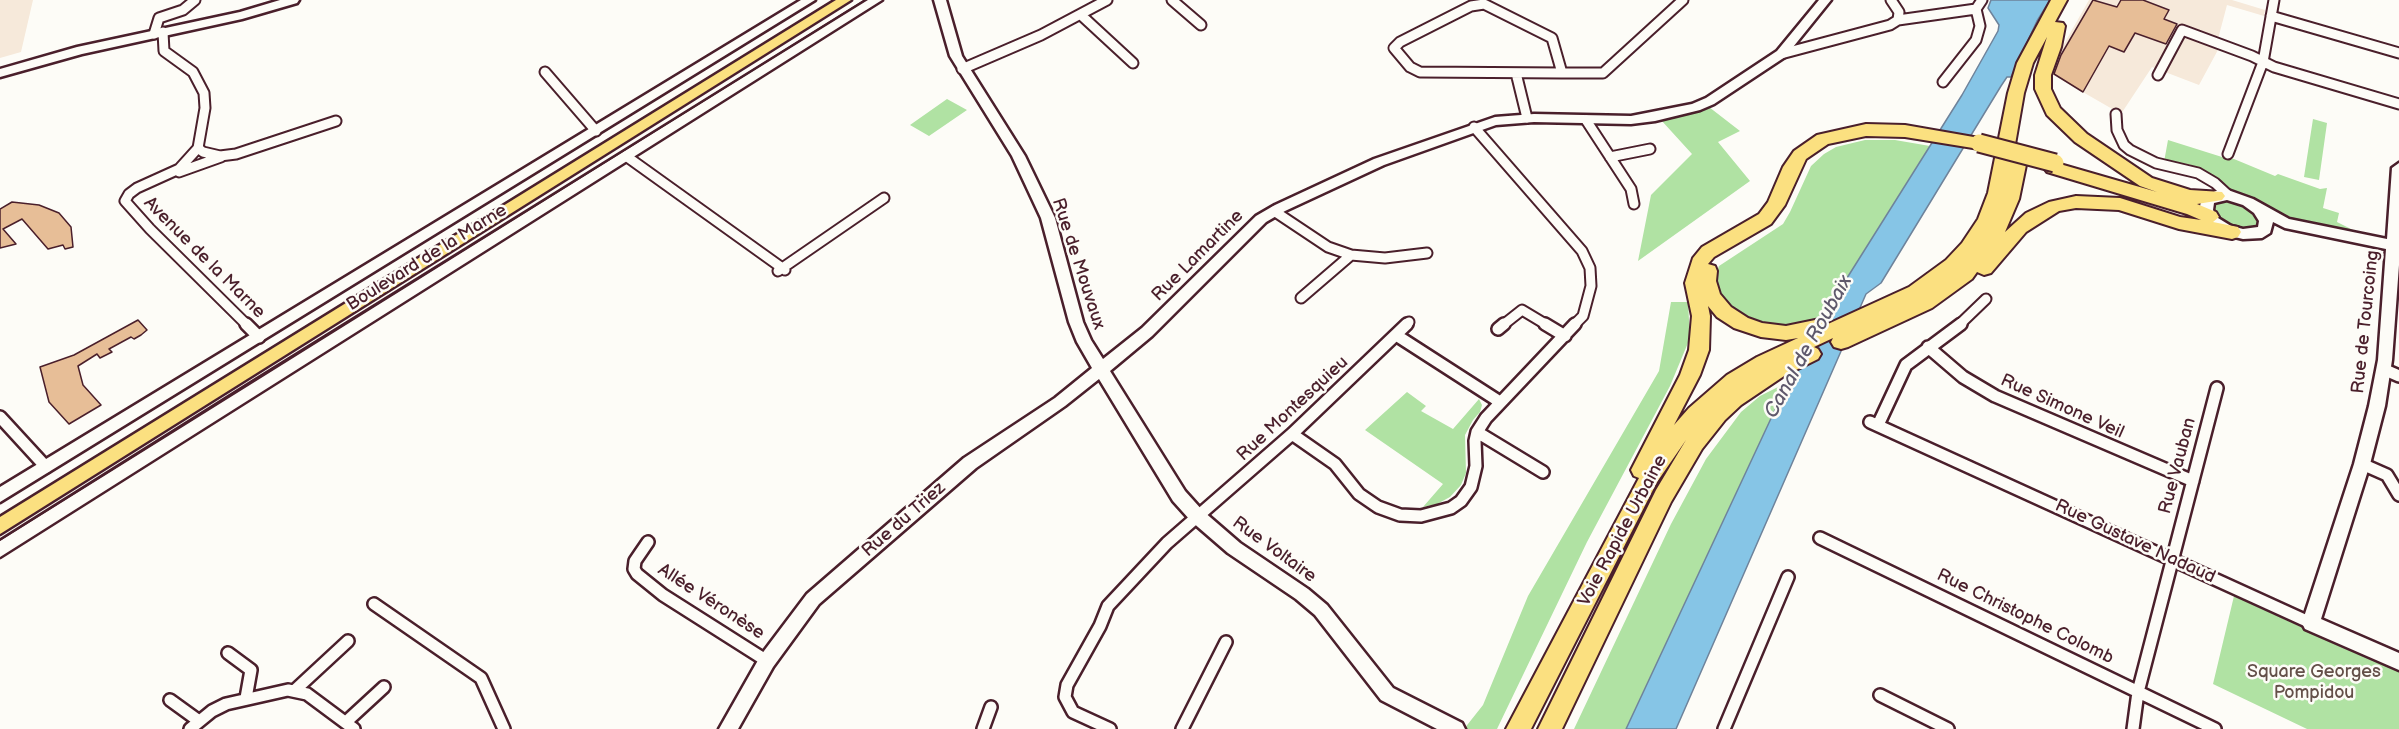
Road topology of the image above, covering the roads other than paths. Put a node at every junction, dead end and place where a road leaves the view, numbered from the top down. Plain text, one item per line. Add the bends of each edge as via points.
1 (195, 0) edge
2 (292, 0) edge
3 (809, 0) edge
4 (835, 0) edge
5 (845, 0) edge
6 (876, 0) edge
7 (940, 0) edge
8 (1107, 0) edge
9 (1172, 0) edge
10 (1683, 0) edge
11 (1823, 0) edge
12 (1891, 0) edge
13 (1982, 0) edge
14 (2059, 0) edge
15 (2072, 0) edge
16 (2274, 0) edge
17 (1976, 9) junction
18 (1081, 15) junction
19 (2271, 16) junction
20 (1898, 20) junction
21 (1202, 24) dead end
22 (2057, 26) junction
23 (159, 33) junction
24 (2399, 53) edge
25 (1781, 54) junction
26 (2263, 62) junction
27 (1133, 63) dead end
28 (962, 69) junction
29 (545, 72) dead end
30 (0, 73) edge
31 (1516, 73) junction
32 (1562, 73) junction
33 (2157, 75) dead end
34 (1943, 82) dead end
35 (2399, 104) edge
36 (2116, 114) dead end
37 (1527, 118) junction
38 (1587, 120) junction
39 (336, 121) dead end
40 (1474, 128) junction
41 (596, 131) junction
42 (1904, 134) junction
43 (198, 148) junction
44 (1650, 149) dead end
45 (2228, 154) dead end
46 (225, 156) junction
47 (626, 156) junction
48 (1610, 157) junction
49 (2054, 165) junction
50 (2399, 168) edge
51 (165, 177) junction
52 (2187, 196) junction
53 (2222, 196) junction
54 (884, 198) dead end
55 (1634, 204) dead end
56 (2256, 207) junction
57 (1274, 211) junction
58 (2210, 218) junction
59 (2232, 232) junction
60 (2260, 233) junction
61 (2396, 249) edge
62 (1427, 253) dead end
63 (1351, 255) junction
64 (1961, 256) junction
65 (1301, 298) dead end
66 (1986, 299) dead end
67 (1911, 314) junction
68 (1409, 322) dead end
69 (1498, 329) dead end
70 (1396, 335) junction
71 (1565, 336) junction
72 (259, 337) junction
73 (1789, 342) junction
74 (1928, 347) junction
75 (2383, 369) junction
76 (1100, 370) junction
77 (2399, 376) edge
78 (2217, 388) dead end
79 (1500, 402) junction
80 (0, 417) edge
81 (1478, 432) junction
82 (1292, 434) junction
83 (2362, 464) junction
84 (46, 467) junction
85 (1544, 472) dead end
86 (2193, 481) junction
87 (0, 495) edge
88 (2399, 495) edge
89 (1197, 516) junction
90 (0, 517) edge
91 (0, 526) edge
92 (1820, 538) dead end
93 (648, 542) dead end
94 (0, 550) edge
95 (2172, 559) junction
96 (1788, 577) dead end
97 (374, 604) dead end
98 (2311, 623) junction
99 (348, 641) dead end
100 (1226, 642) dead end
101 (228, 653) dead end
102 (1556, 655) junction
103 (767, 660) junction
104 (2399, 662) edge
105 (384, 687) dead end
106 (294, 691) junction
107 (2138, 692) junction
108 (1880, 695) dead end
109 (246, 698) junction
110 (170, 700) dead end
111 (741, 704) junction
112 (991, 706) dead end
113 (194, 725) edge
114 (350, 726) edge
115 (504, 729) edge
116 (722, 729) edge
117 (728, 729) edge
118 (983, 729) edge
119 (1110, 729) edge
120 (1182, 729) edge
121 (1456, 729) edge
122 (1518, 729) edge
123 (1550, 729) edge
124 (1724, 729) edge
125 (1948, 729) edge
126 (2133, 729) edge
127 (2215, 729) edge

1 - 23 street via 183,10 159,18
2 - 23 street
3 - 41 street, Boulevard de la Marne
4 - 90 main road, Boulevard de la Marne
5 - 91 main road, Boulevard de la Marne
6 - 47 street, Boulevard de la Marne
7 - 28 street, Rue de Mouvaux
8 - 18 street
9 - 21 street
10 - 32 street via 1606,72
11 - 25 street, Rue Lamartine
12 - 20 street via 1899,12
13 - 17 street
14 - 64 highway, Voie Rapide Urbaine via 2020,77 2001,179 1991,209
15 - 22 highway
16 - 19 street
17 - 20 street
17 - 34 street via 1980,26 1976,40
18 - 27 street
18 - 28 street
19 - 24 street
19 - 26 street
20 - 25 street
22 - 52 highway via 2043,75 2043,89 2053,111 2081,138 2146,182
22 - 67 highway via 2033,81 2010,199 1997,233 1965,274
23 - 30 street via 71,52
23 - 43 street via 164,51 193,72 204,93
25 - 38 street, Rue Lamartine via 1710,101 1689,109 1639,119
26 - 33 street via 2182,30
26 - 35 street
26 - 45 street
28 - 76 street, Rue de Mouvaux via 1006,137 1048,218 1076,322
29 - 41 street
31 - 32 street
31 - 32 street via 1420,72 1410,67 1394,48 1471,6 1484,4 1552,38
31 - 37 street
36 - 53 street via 2117,130 2130,150 2156,163 2198,173 2215,183
37 - 38 street, Rue Lamartine
37 - 40 street, Rue Lamartine
38 - 48 street
39 - 46 street
40 - 57 street, Rue Lamartine via 1373,165
40 - 71 street via 1586,256 1591,275 1589,299 1583,316
41 - 72 street, Boulevard de la Marne
42 - 49 highway
42 - 73 highway via 1856,138 1822,148 1805,164 1777,221 1718,257 1709,268 1708,289 1716,304 1732,319
42 - 102 highway via 1855,131 1815,143 1795,161 1766,219 1708,252 1699,262 1694,283 1702,327 1695,363 1572,606
43 - 46 street
43 - 51 street
44 - 48 street
46 - 51 street
47 - 54 street via 781,270
47 - 94 street, Boulevard de la Marne
48 - 55 street via 1631,189
49 - 52 highway
49 - 58 highway via 2193,209
50 - 61 street, Rue de Tourcoing
51 - 72 street, Avenue de la Marne via 133,190 125,201
52 - 53 highway
53 - 56 street via 2243,199
53 - 58 street via 2207,200
56 - 60 street via 2267,223
56 - 61 street via 2285,223
57 - 63 street via 1328,247
57 - 76 street, Rue Lamartine via 1246,232 1157,323
58 - 59 street
59 - 60 street
59 - 67 highway via 2180,223 2120,204 2076,202 2055,206 2025,222 1965,285
60 - 61 street via 2286,228
61 - 75 street, Rue de Tourcoing
62 - 63 street via 1385,258
63 - 65 street
64 - 73 highway via 1904,291
64 - 73 highway, Voie Rapide Urbaine via 1924,287 1896,302
66 - 74 street via 1967,320
67 - 123 highway, Voie Rapide Urbaine via 1806,356 1764,379 1718,414 1677,471
68 - 70 street, Rue Montesquieu
69 - 71 street via 1522,310
70 - 79 street
70 - 82 street, Rue Montesquieu
71 - 79 street
72 - 84 street, Boulevard de la Marne
73 - 102 highway, Voie Rapide Urbaine via 1720,391 1672,442 1638,497
74 - 86 street, Rue Simone Veil via 1963,377 1995,396
74 - 95 street, Rue Gustave Nadaud via 1906,366 1874,424
75 - 77 street
75 - 83 street, Rue de Tourcoing
76 - 89 street, Rue Voltaire via 1170,483
76 - 103 street, Rue du Triez via 966,467 829,584 803,610
78 - 86 street, Rue Vauban
79 - 81 street
80 - 84 street
81 - 82 street via 1475,477 1466,494 1451,508 1421,516 1388,511 1368,501 1335,464
81 - 85 street
82 - 89 street, Rue Montesquieu
83 - 88 street via 2387,475
83 - 98 street, Rue de Tourcoing
84 - 87 street, Boulevard de la Marne
86 - 95 street, Rue Vauban
89 - 119 street, Rue Montesquieu via 1114,598 1067,685 1065,697 1073,712
89 - 121 street, Rue Voltaire via 1234,548 1313,602 1387,694
92 - 107 street, Rue Christophe Colomb
93 - 103 street, Allée Véronèse via 635,561 637,574 663,595
95 - 98 street, Rue Gustave Nadaud
95 - 107 street, Rue Vauban
96 - 124 street
97 - 115 street via 481,678
98 - 104 street, Rue Gustave Nadaud
99 - 106 street
100 - 120 street
101 - 109 street via 251,670
102 - 122 highway, Voie Rapide Urbaine
103 - 111 street, Rue du Triez
105 - 114 street
106 - 109 street
106 - 114 street via 307,694
107 - 126 street, Rue Vauban
107 - 127 street, Rue Christophe Colomb
108 - 125 street
109 - 113 street via 220,706
110 - 113 street
111 - 116 street, Rue du Triez
111 - 117 street, Rue du Triez
112 - 118 street

